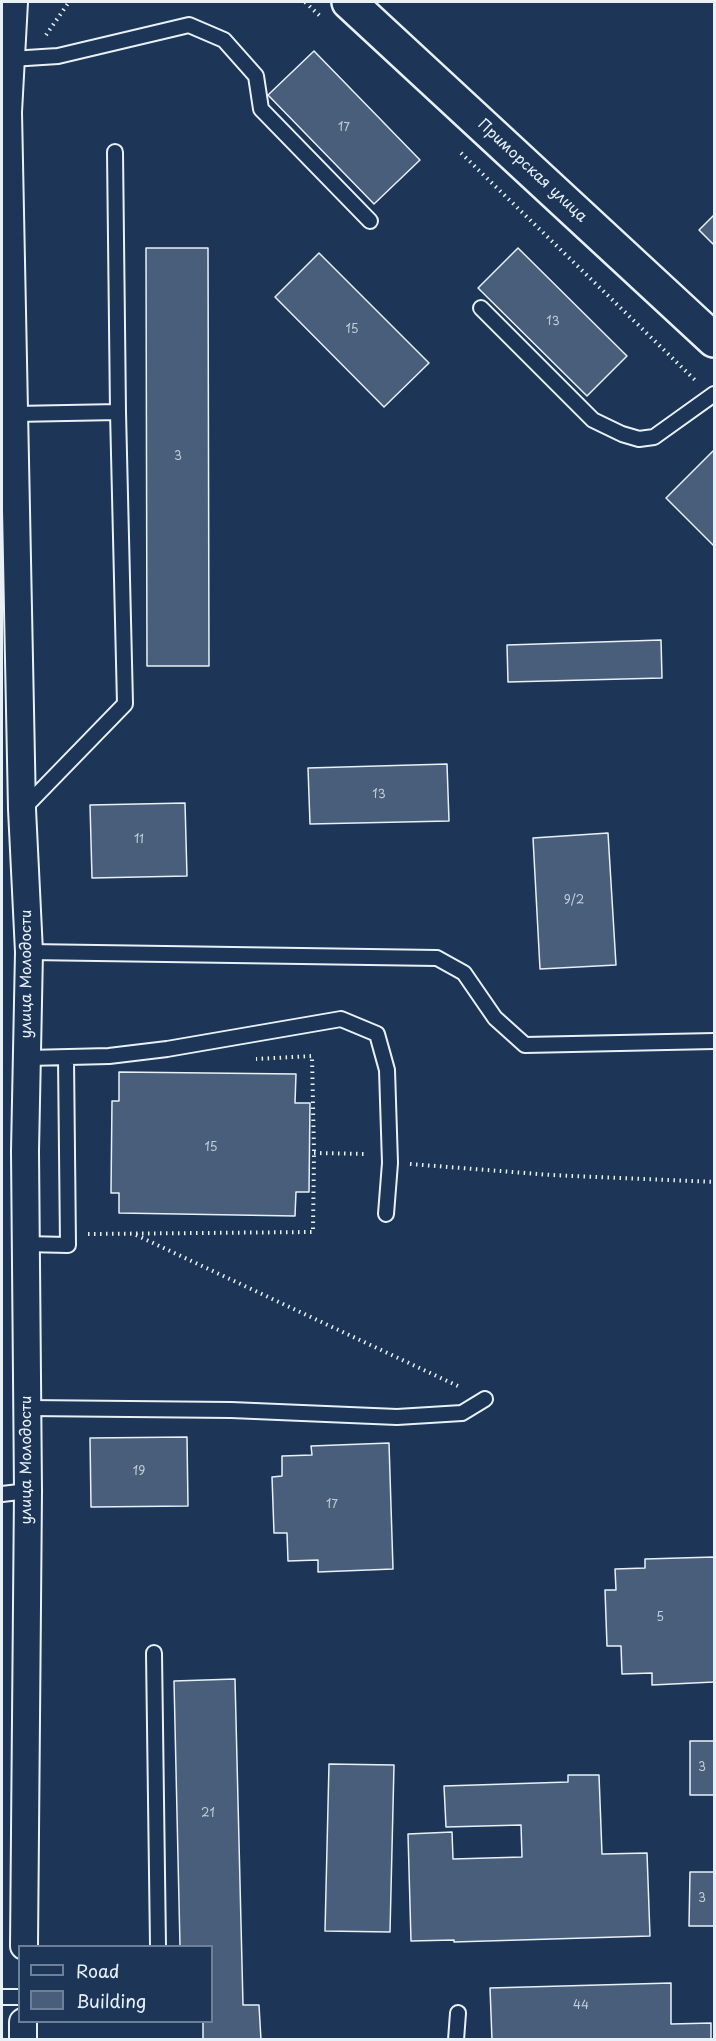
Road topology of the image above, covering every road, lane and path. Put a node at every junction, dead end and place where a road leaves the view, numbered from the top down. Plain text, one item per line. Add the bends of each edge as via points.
1 (14, 2) edge
2 (69, 2) edge
3 (305, 2) edge
4 (335, 10) edge
5 (21, 58) junction
6 (5, 112) edge
7 (458, 150) dead end
8 (115, 153) dead end
9 (370, 221) dead end
10 (481, 308) dead end
11 (714, 340) edge
12 (713, 395) edge
13 (118, 412) junction
14 (15, 414) junction
15 (22, 809) junction
16 (29, 952) junction
17 (714, 1041) edge
18 (28, 1058) junction
19 (66, 1058) junction
20 (254, 1059) dead end
21 (13, 1152) edge
22 (314, 1153) junction
23 (390, 1162) junction
24 (714, 1182) edge
25 (386, 1214) dead end
26 (132, 1233) junction
27 (68, 1234) junction
28 (25, 1244) junction
29 (486, 1399) joint
30 (28, 1407) junction
31 (28, 1491) junction
32 (2, 1494) edge
33 (154, 1653) dead end
34 (24, 1945) edge
35 (158, 1945) edge
36 (2, 1997) edge
37 (18, 1997) edge
38 (458, 2013) dead end
39 (23, 2023) edge
40 (23, 2040) edge
41 (456, 2040) edge

1 - 5 street, улица Молодости
2 - 5 path
3 - 4 path
4 - 11 highway, Приморская улица
5 - 6 street, улица Молодости
5 - 9 lane via 58,56 189,25 224,40 256,76 261,109
6 - 14 street, улица Молодости
7 - 12 path
8 - 13 lane
10 - 12 lane via 593,420 622,435 654,437
13 - 14 lane
13 - 15 lane via 125,704
14 - 15 street, улица Молодости
15 - 16 street, улица Молодости
16 - 17 lane via 437,958 464,973 495,1018 525,1045
16 - 18 street, улица Молодости
18 - 19 lane
18 - 21 street, улица Молодости
19 - 23 lane via 167,1049 341,1019 377,1034 387,1070
19 - 27 lane
20 - 22 path via 312,1056
21 - 28 street, улица Молодости
22 - 23 path via 365,1153
22 - 26 path via 313,1232
23 - 24 path via 551,1176
23 - 25 lane
26 - 27 path
26 - 29 path
27 - 28 lane via 68,1245
28 - 30 street, улица Молодости
29 - 30 lane via 462,1413 396,1417
30 - 31 street, улица Молодости
31 - 32 lane
31 - 34 street, улица Молодости
33 - 35 lane
36 - 37 lane
38 - 41 lane
39 - 40 street

